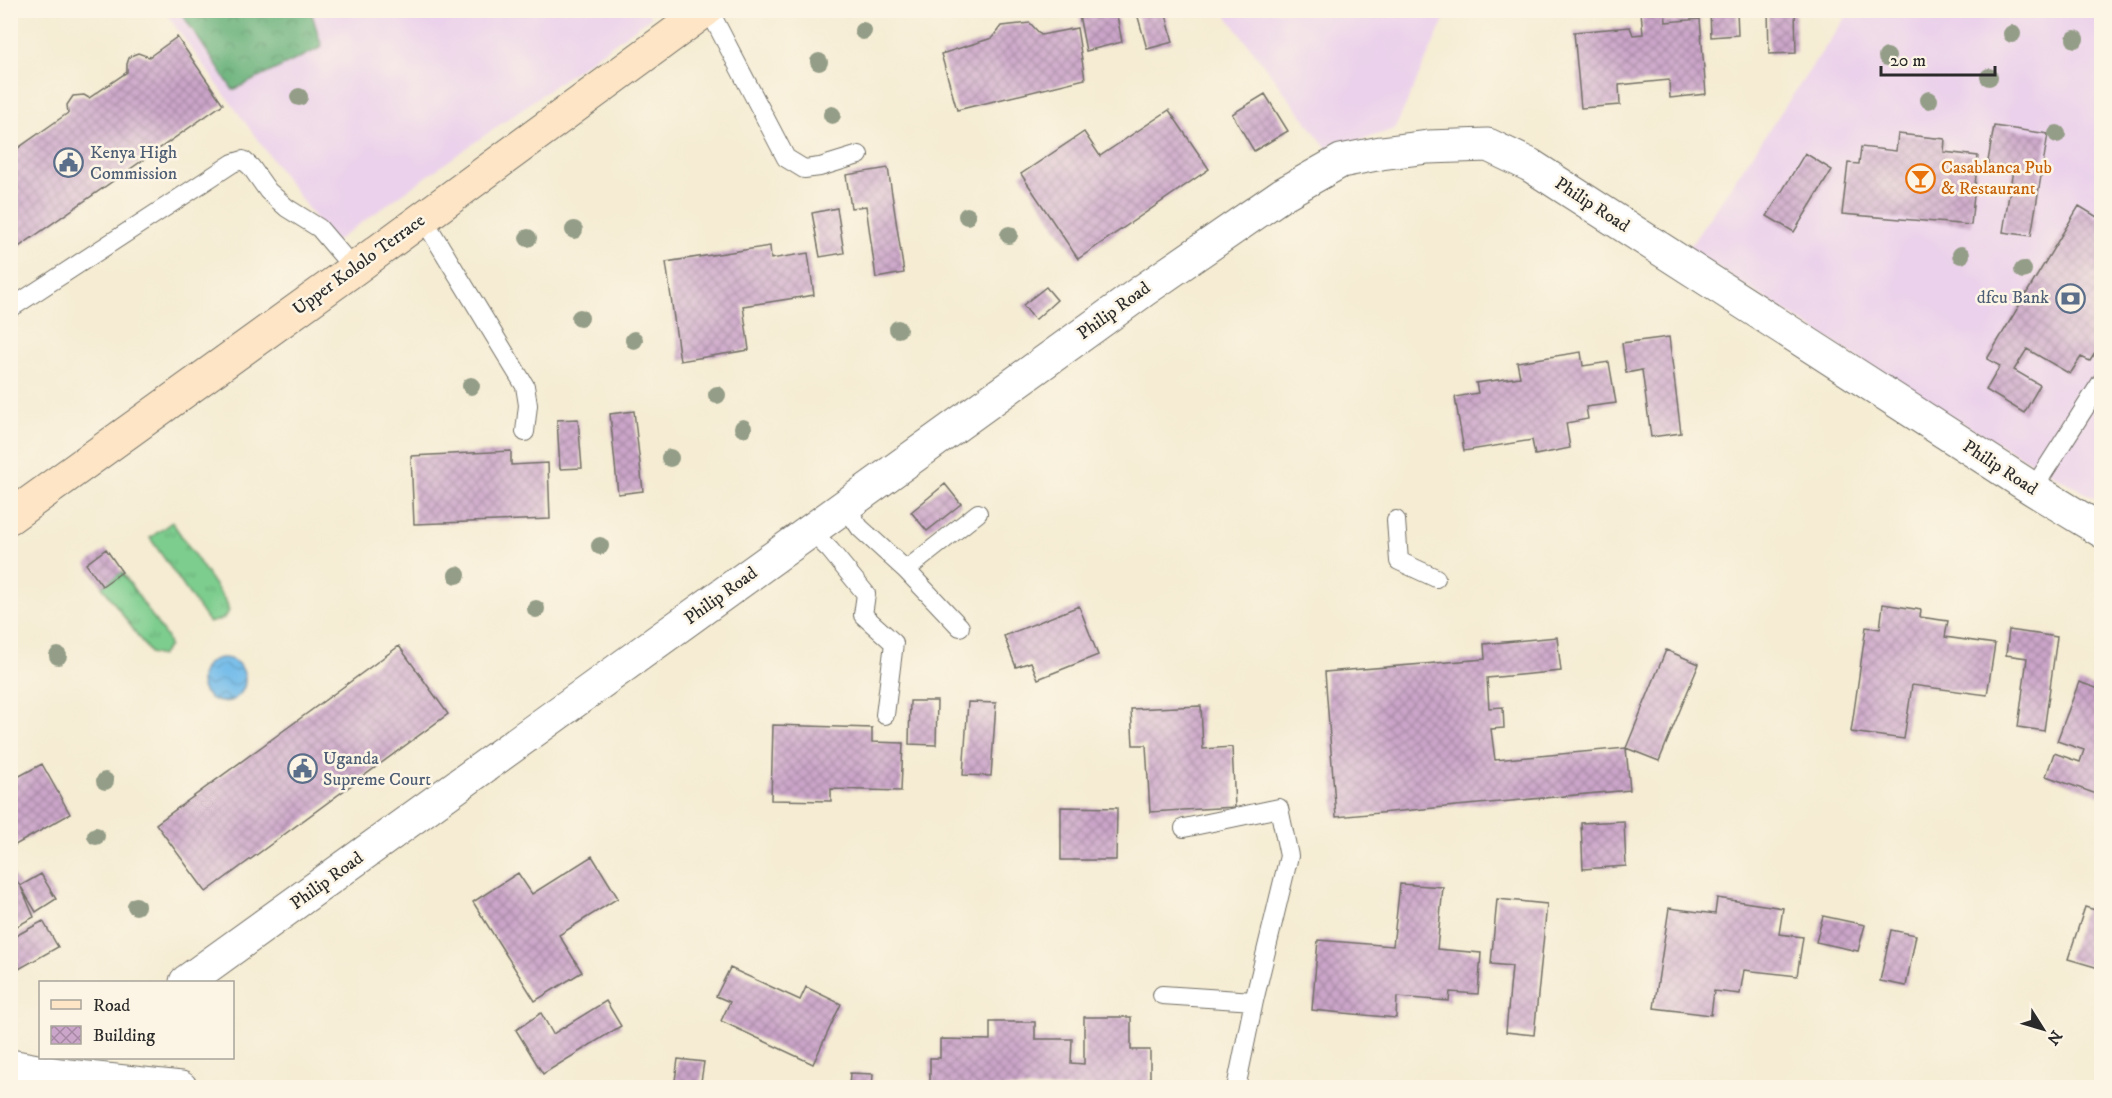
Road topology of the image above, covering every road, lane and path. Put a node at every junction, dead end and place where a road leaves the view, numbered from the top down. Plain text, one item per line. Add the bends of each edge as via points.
1 (708, 10) edge
2 (859, 155) dead end
3 (423, 218) junction
4 (354, 269) junction
5 (11, 308) edge
6 (2102, 381) edge
7 (525, 432) dead end
8 (2033, 489) junction
9 (845, 506) junction
10 (978, 513) dead end
11 (10, 517) edge
12 (1396, 520) dead end
13 (810, 531) junction
14 (2102, 531) edge
15 (906, 570) junction
16 (1436, 578) dead end
17 (960, 627) dead end
18 (885, 715) dead end
19 (1184, 828) dead end
20 (187, 981) edge
21 (1162, 995) dead end
22 (1254, 1001) junction
23 (10, 1066) edge
24 (61, 1073) edge
25 (181, 1088) edge
26 (1236, 1088) edge

1 - 2 lane via 786,158 804,169
1 - 3 main road, Upper Kololo Terrace
3 - 4 main road, Upper Kololo Terrace
3 - 7 lane via 525,386
4 - 5 lane via 319,228 287,208 243,160
4 - 11 main road, Upper Kololo Terrace
6 - 8 lane
8 - 9 street, Philip Road via 1530,165 1488,146 1428,147 1341,161 1283,194 1144,290
8 - 14 street, Philip Road
9 - 13 street, Philip Road
9 - 15 lane via 860,528
10 - 15 lane
12 - 16 lane via 1399,561
13 - 18 lane via 866,594 863,615 894,643
13 - 20 street, Philip Road
15 - 17 lane
19 - 22 lane via 1279,808 1289,856
21 - 22 lane
22 - 26 lane
23 - 24 street
24 - 25 street

